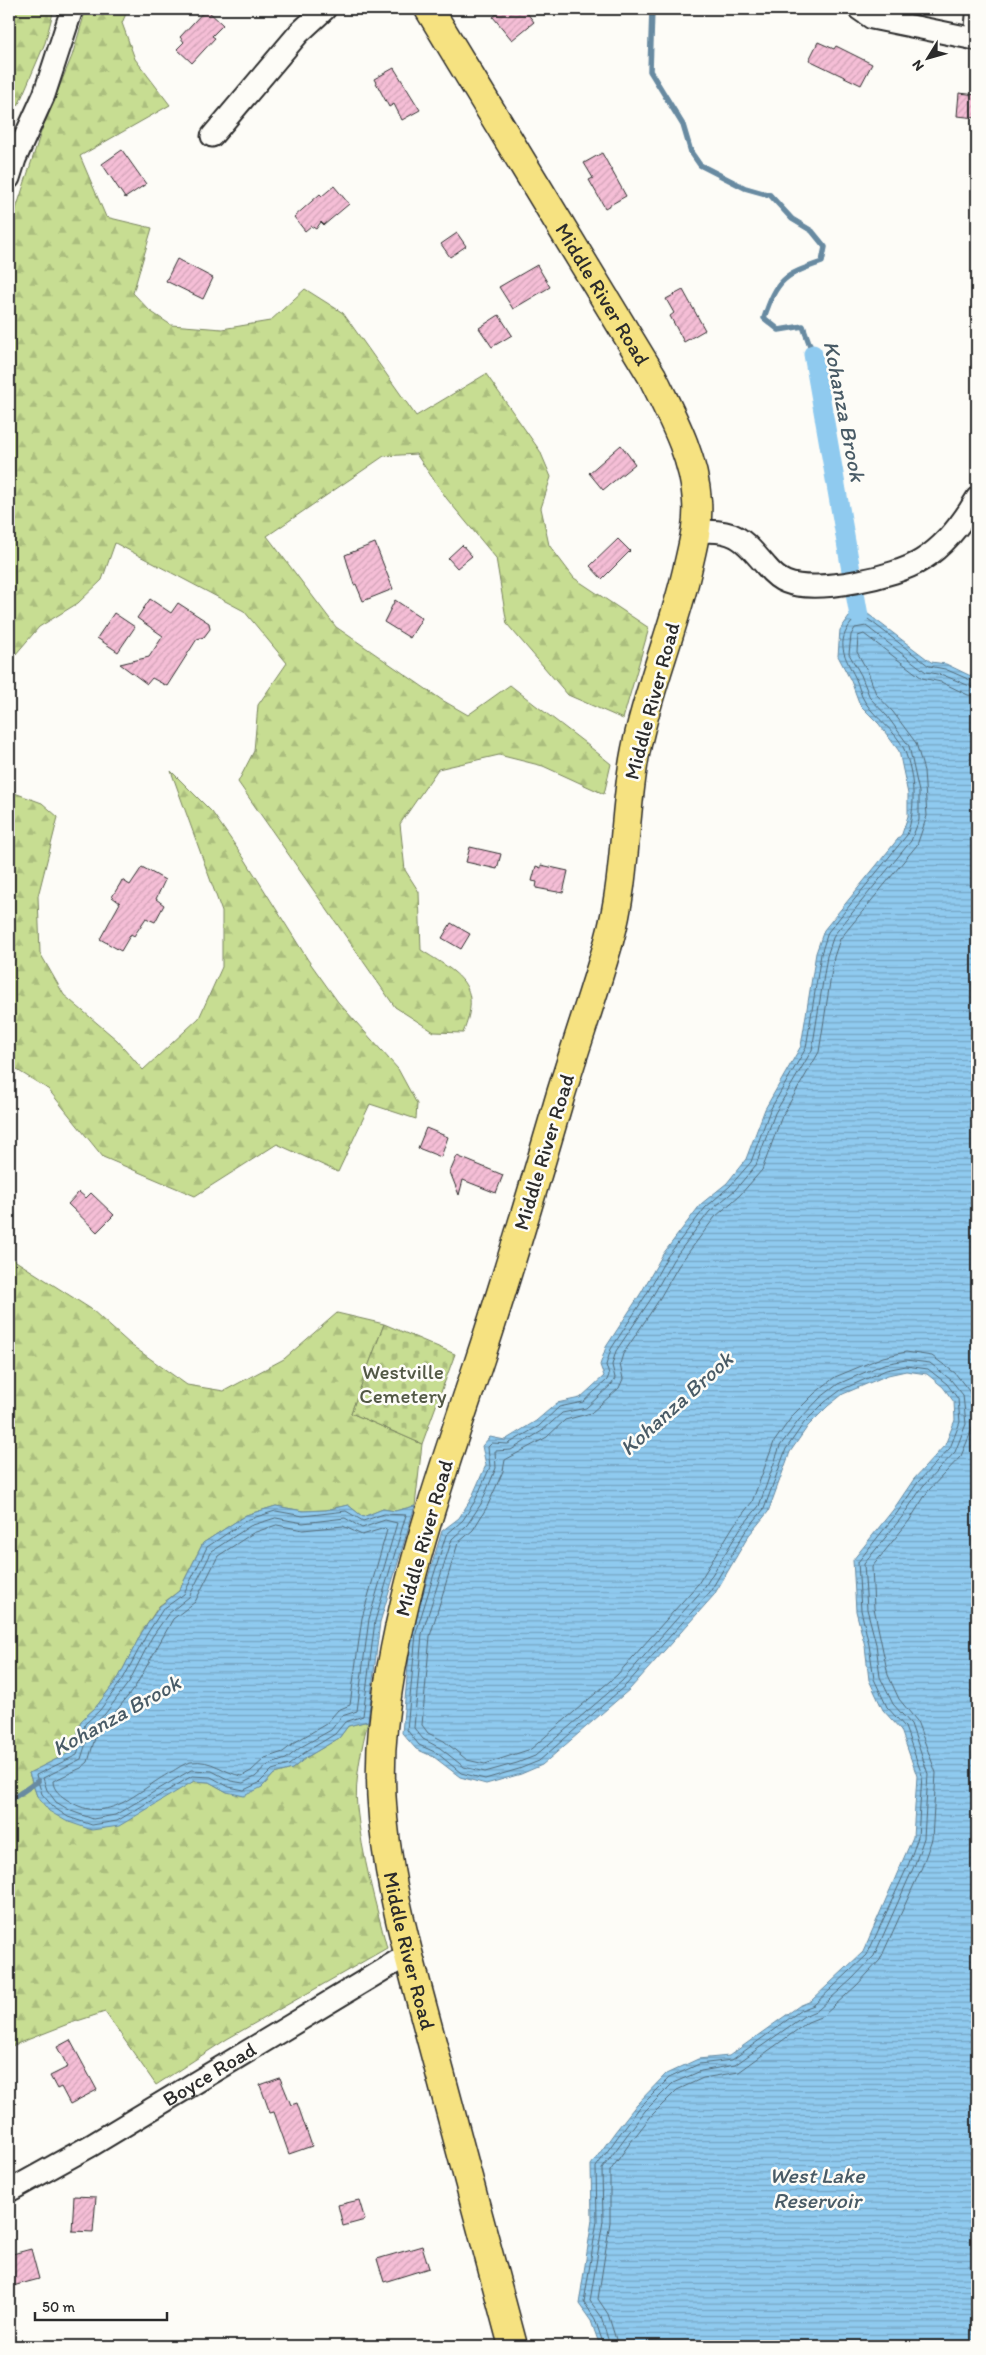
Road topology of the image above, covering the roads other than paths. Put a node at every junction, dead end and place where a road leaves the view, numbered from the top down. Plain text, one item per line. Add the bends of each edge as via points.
1 (72, 9) edge
2 (325, 9) edge
3 (429, 9) edge
4 (859, 9) edge
5 (977, 16) edge
6 (976, 39) edge
7 (212, 136) dead end
8 (9, 178) edge
9 (977, 498) edge
10 (696, 532) junction
11 (409, 1954) junction
12 (9, 2191) edge
13 (513, 2346) edge

1 - 8 street via 44,95
2 - 7 street via 264,72
3 - 10 main road, Middle River Road via 652,376 691,465 697,501
4 - 6 street via 872,18
5 - 6 street
9 - 10 street via 945,542 921,561 888,574 834,585 806,588 785,582 731,533 717,530
10 - 11 main road, Middle River Road via 685,581 636,745 628,795 622,873 611,933 481,1356 421,1539 397,1634 389,1678 380,1780 389,1866
11 - 12 street, Boyce Road via 92,2145
11 - 13 main road, Middle River Road

